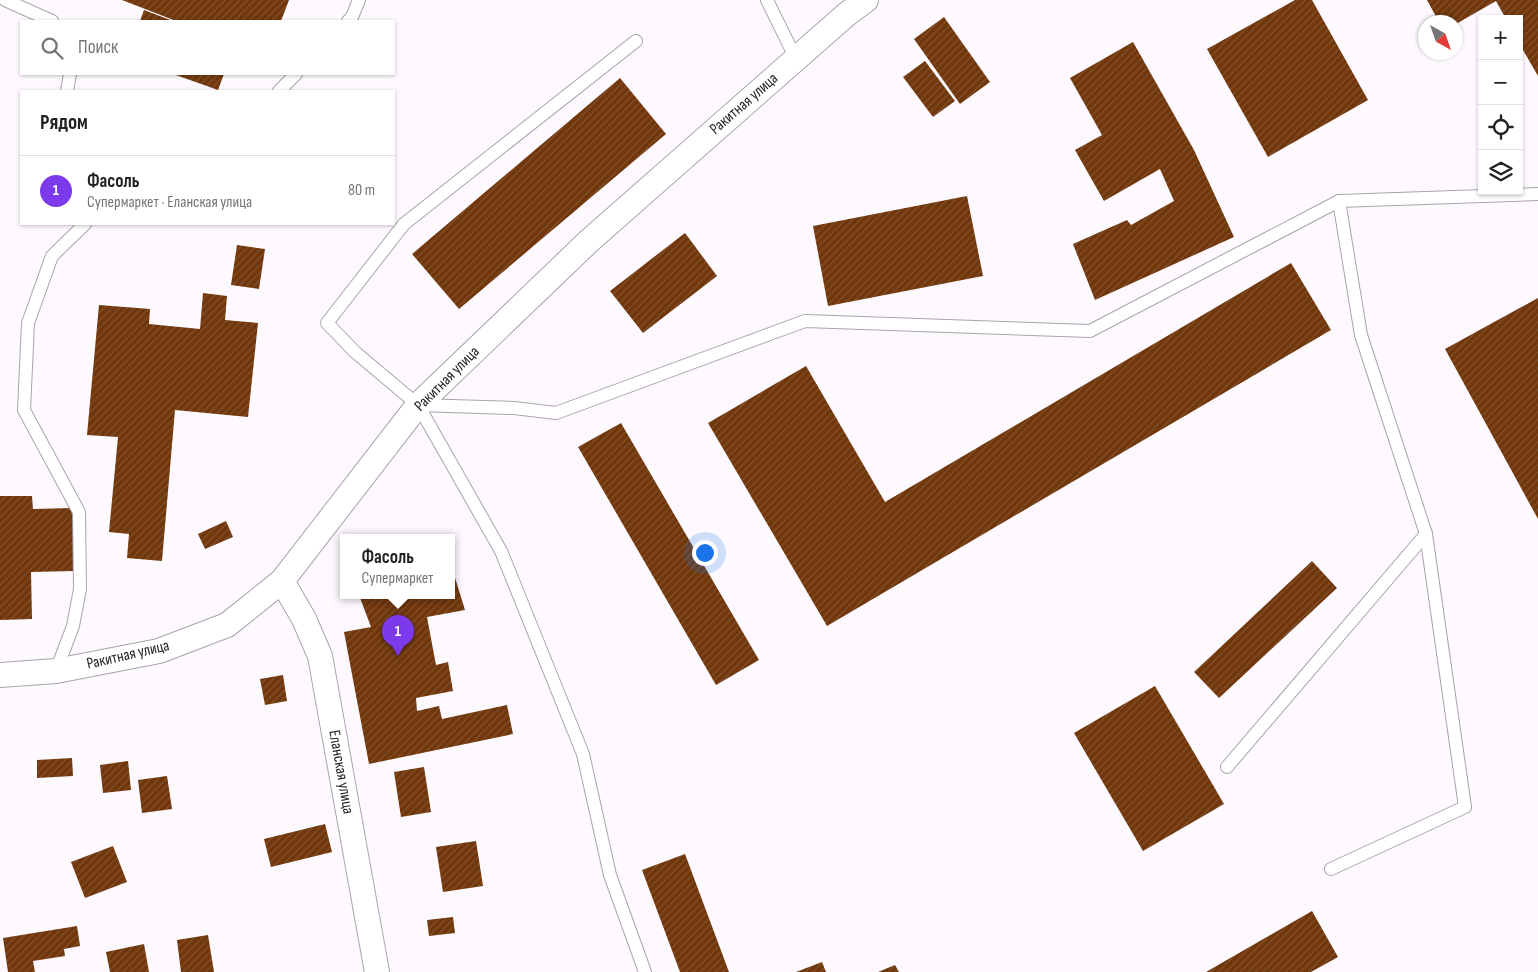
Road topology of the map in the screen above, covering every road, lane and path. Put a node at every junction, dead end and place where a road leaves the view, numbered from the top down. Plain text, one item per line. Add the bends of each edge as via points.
1 (5, 0) edge
2 (359, 0) edge
3 (767, 0) edge
4 (866, 0) edge
5 (50, 20) edge
6 (349, 20) edge
7 (636, 41) dead end
8 (796, 59) junction
9 (70, 75) edge
10 (295, 75) edge
11 (67, 90) edge
12 (280, 90) edge
13 (1538, 194) edge
14 (1339, 201) junction
15 (84, 225) edge
16 (418, 405) junction
17 (1426, 534) junction
18 (282, 581) junction
19 (56, 671) junction
20 (0, 675) edge
21 (1227, 767) dead end
22 (1331, 869) dead end
23 (377, 972) edge
24 (645, 972) edge

1 - 5 lane
2 - 6 lane
3 - 8 lane
4 - 8 street, Ракитная улица
7 - 16 lane via 404,224 327,323 355,352
8 - 16 street, Ракитная улица via 589,241
9 - 11 lane
10 - 12 lane
13 - 14 lane
14 - 16 lane via 1090,331 804,321 556,413 514,408
14 - 17 lane via 1361,335
15 - 19 lane via 52,256 28,323 24,410 79,512 80,589 73,626
16 - 18 street, Ракитная улица
16 - 24 lane via 501,552 583,754 610,875
17 - 21 lane
17 - 22 lane via 1465,807
18 - 19 street, Ракитная улица via 227,625 159,651
18 - 23 street, Еланская улица via 320,656
19 - 20 street, Ракитная улица

